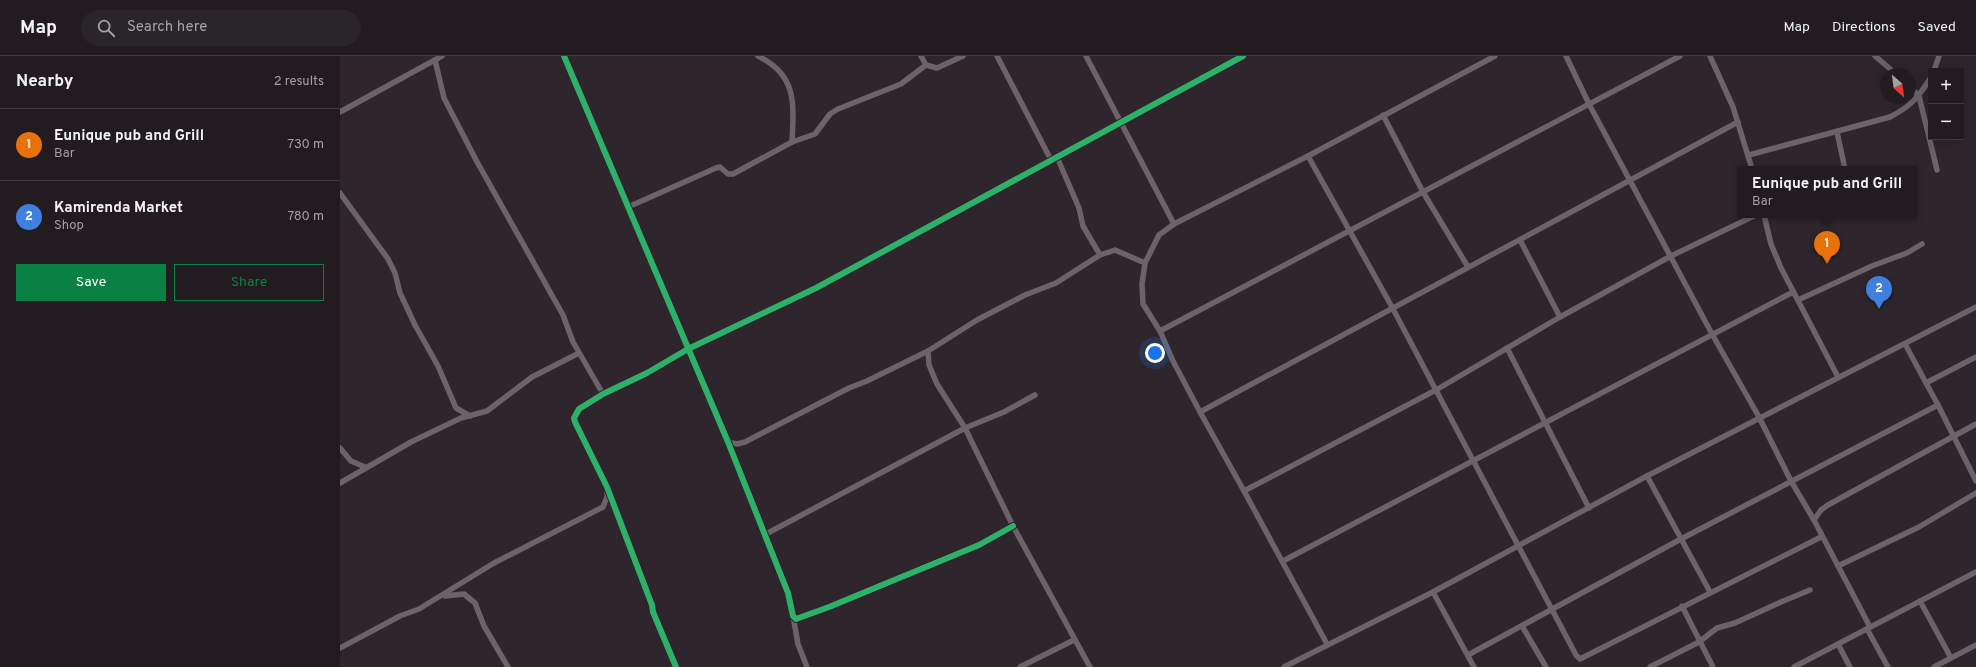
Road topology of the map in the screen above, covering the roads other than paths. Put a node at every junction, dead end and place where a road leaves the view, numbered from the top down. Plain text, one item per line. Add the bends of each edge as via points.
1 (442, 56) edge
2 (564, 56) edge
3 (758, 56) edge
4 (921, 56) edge
5 (963, 56) edge
6 (997, 56) edge
7 (1086, 56) edge
8 (1243, 56) edge
9 (1494, 56) edge
10 (1566, 56) edge
11 (1680, 56) edge
12 (1710, 56) edge
13 (1875, 56) edge
14 (1939, 56) edge
15 (435, 60) junction
16 (926, 65) junction
17 (1889, 68) edge
18 (1935, 68) edge
19 (1928, 82) edge
20 (1916, 93) edge
21 (1919, 96) junction
22 (1589, 104) junction
23 (340, 112) edge
24 (1382, 115) junction
25 (1121, 121) junction
26 (1738, 122) junction
27 (1837, 132) junction
28 (792, 142) junction
29 (1749, 155) junction
30 (1308, 156) junction
31 (1058, 157) junction
32 (1052, 160) junction
33 (1751, 166) edge
34 (1844, 166) edge
35 (1937, 170) dead end
36 (1630, 180) junction
37 (1423, 192) junction
38 (340, 193) edge
39 (628, 207) junction
40 (1750, 218) edge
41 (1765, 218) edge
42 (1174, 224) junction
43 (1350, 229) junction
44 (1520, 240) junction
45 (1922, 244) dead end
46 (1100, 255) junction
47 (1671, 256) junction
48 (1145, 263) junction
49 (1468, 267) junction
50 (1793, 292) junction
51 (1798, 300) junction
52 (1392, 307) junction
53 (1976, 307) edge
54 (1560, 317) junction
55 (1160, 331) junction
56 (1712, 334) junction
57 (1905, 344) junction
58 (1507, 348) junction
59 (688, 349) junction
60 (928, 351) junction
61 (579, 353) junction
62 (1976, 357) edge
63 (1838, 377) junction
64 (1926, 383) junction
65 (1436, 390) junction
66 (603, 394) junction
67 (1035, 395) dead end
68 (1938, 405) junction
69 (1200, 412) junction
70 (470, 416) junction
71 (1760, 417) junction
72 (1546, 423) junction
73 (1976, 424) edge
74 (965, 428) junction
75 (1954, 436) junction
76 (728, 442) junction
77 (340, 448) edge
78 (1474, 459) junction
79 (365, 467) junction
80 (1647, 476) junction
81 (1791, 481) junction
82 (1976, 481) edge
83 (340, 482) edge
84 (607, 487) junction
85 (1244, 491) junction
86 (1976, 493) edge
87 (1589, 508) junction
88 (1814, 520) junction
89 (1014, 526) junction
90 (766, 534) junction
91 (1821, 537) junction
92 (1681, 539) junction
93 (1518, 545) junction
94 (1283, 561) junction
95 (1838, 566) junction
96 (1976, 572) edge
97 (1810, 590) dead end
98 (1432, 592) junction
99 (1710, 592) junction
100 (443, 596) junction
101 (1920, 601) junction
102 (1682, 606) junction
103 (1552, 610) junction
104 (793, 616) junction
105 (1522, 626) junction
106 (1868, 628) junction
107 (1074, 640) junction
108 (1698, 642) junction
109 (1326, 644) junction
110 (1838, 644) junction
111 (1976, 645) edge
112 (340, 648) edge
113 (1468, 655) junction
114 (1951, 658) junction
115 (508, 667) edge
116 (676, 667) edge
117 (807, 667) edge
118 (1020, 667) edge
119 (1090, 667) edge
120 (1284, 667) edge
121 (1474, 667) edge
122 (1546, 667) edge
123 (1650, 667) edge
124 (1713, 667) edge
125 (1794, 667) edge
126 (1850, 667) edge
127 (1888, 667) edge
128 (1934, 667) edge

1 - 15 street
2 - 39 street
3 - 28 street via 776,66 788,81 792,111
4 - 16 street
5 - 16 street via 936,68
6 - 32 street
7 - 25 street
8 - 25 street
9 - 24 street
10 - 22 street
11 - 22 street
12 - 26 street
13 - 17 street
14 - 18 street
15 - 23 street
15 - 61 street via 444,98 497,199 563,315
16 - 28 street via 894,87 838,109 830,114 815,134
19 - 21 street
20 - 21 street
21 - 27 street via 1908,107 1890,117
21 - 35 street
22 - 36 street
22 - 37 street
24 - 30 street
24 - 37 street
25 - 31 street
25 - 42 street
26 - 29 street
26 - 36 street
27 - 29 street
27 - 34 street
28 - 39 street via 733,174 728,174 720,167 716,168
29 - 33 street
30 - 42 street
30 - 43 street
31 - 32 street
31 - 46 street via 1079,208 1083,226
32 - 59 street via 816,288
36 - 44 street
36 - 47 street
37 - 43 street
37 - 49 street
38 - 70 street via 388,259 400,293 438,366 456,408
39 - 59 street
40 - 47 street
41 - 50 street via 1771,244
42 - 48 street via 1159,235
43 - 52 street
43 - 55 street
44 - 49 street
44 - 54 street
45 - 51 street via 1907,253
46 - 48 street via 1115,250
46 - 60 street via 1056,283 977,320
47 - 54 street
47 - 56 street
48 - 55 street via 1142,284 1144,304
49 - 52 street
50 - 51 street
50 - 56 street
51 - 63 street
52 - 65 street
52 - 69 street
53 - 57 street
54 - 58 street
55 - 69 street
56 - 71 street
56 - 72 street
57 - 63 street
57 - 64 street
58 - 65 street
58 - 72 street
59 - 66 street via 647,373
59 - 76 street
60 - 74 street via 929,365 937,384
60 - 76 street via 849,388 745,442
61 - 66 street
61 - 70 street via 532,377 487,411
62 - 64 street
63 - 71 street
64 - 68 street
65 - 78 street
65 - 85 street
66 - 84 street via 579,409 574,418
67 - 74 street via 1004,412
68 - 75 street
68 - 81 street
69 - 85 street
70 - 79 street via 461,418
71 - 80 street
71 - 81 street
72 - 78 street
72 - 87 street
73 - 75 street
74 - 89 street
74 - 90 street
75 - 82 street
75 - 88 street via 1828,505
76 - 90 street
77 - 79 street via 351,461
78 - 93 street
78 - 94 street
79 - 83 street
80 - 87 street
80 - 92 street
81 - 88 street
81 - 92 street
84 - 100 street via 607,497 603,506 494,563
84 - 116 street
85 - 94 street
86 - 95 street via 1919,527
87 - 93 street
88 - 91 street
89 - 104 street via 979,545 828,608 796,619
89 - 107 street
90 - 104 street via 788,593
91 - 95 street
91 - 99 street
92 - 99 street
92 - 103 street
93 - 98 street
93 - 103 street
94 - 109 street
95 - 106 street
96 - 101 street
97 - 108 street via 1740,622 1717,628
98 - 109 street
98 - 113 street
99 - 102 street
100 - 112 street
100 - 115 street via 464,594 475,603 484,626
101 - 106 street
101 - 114 street
102 - 103 street via 1580,659
102 - 108 street
103 - 105 street
104 - 117 street via 798,644
105 - 113 street
105 - 122 street
106 - 110 street
106 - 127 street
107 - 118 street
107 - 119 street
108 - 123 street
108 - 124 street
109 - 120 street
110 - 125 street
110 - 126 street
111 - 114 street
113 - 121 street
114 - 128 street

